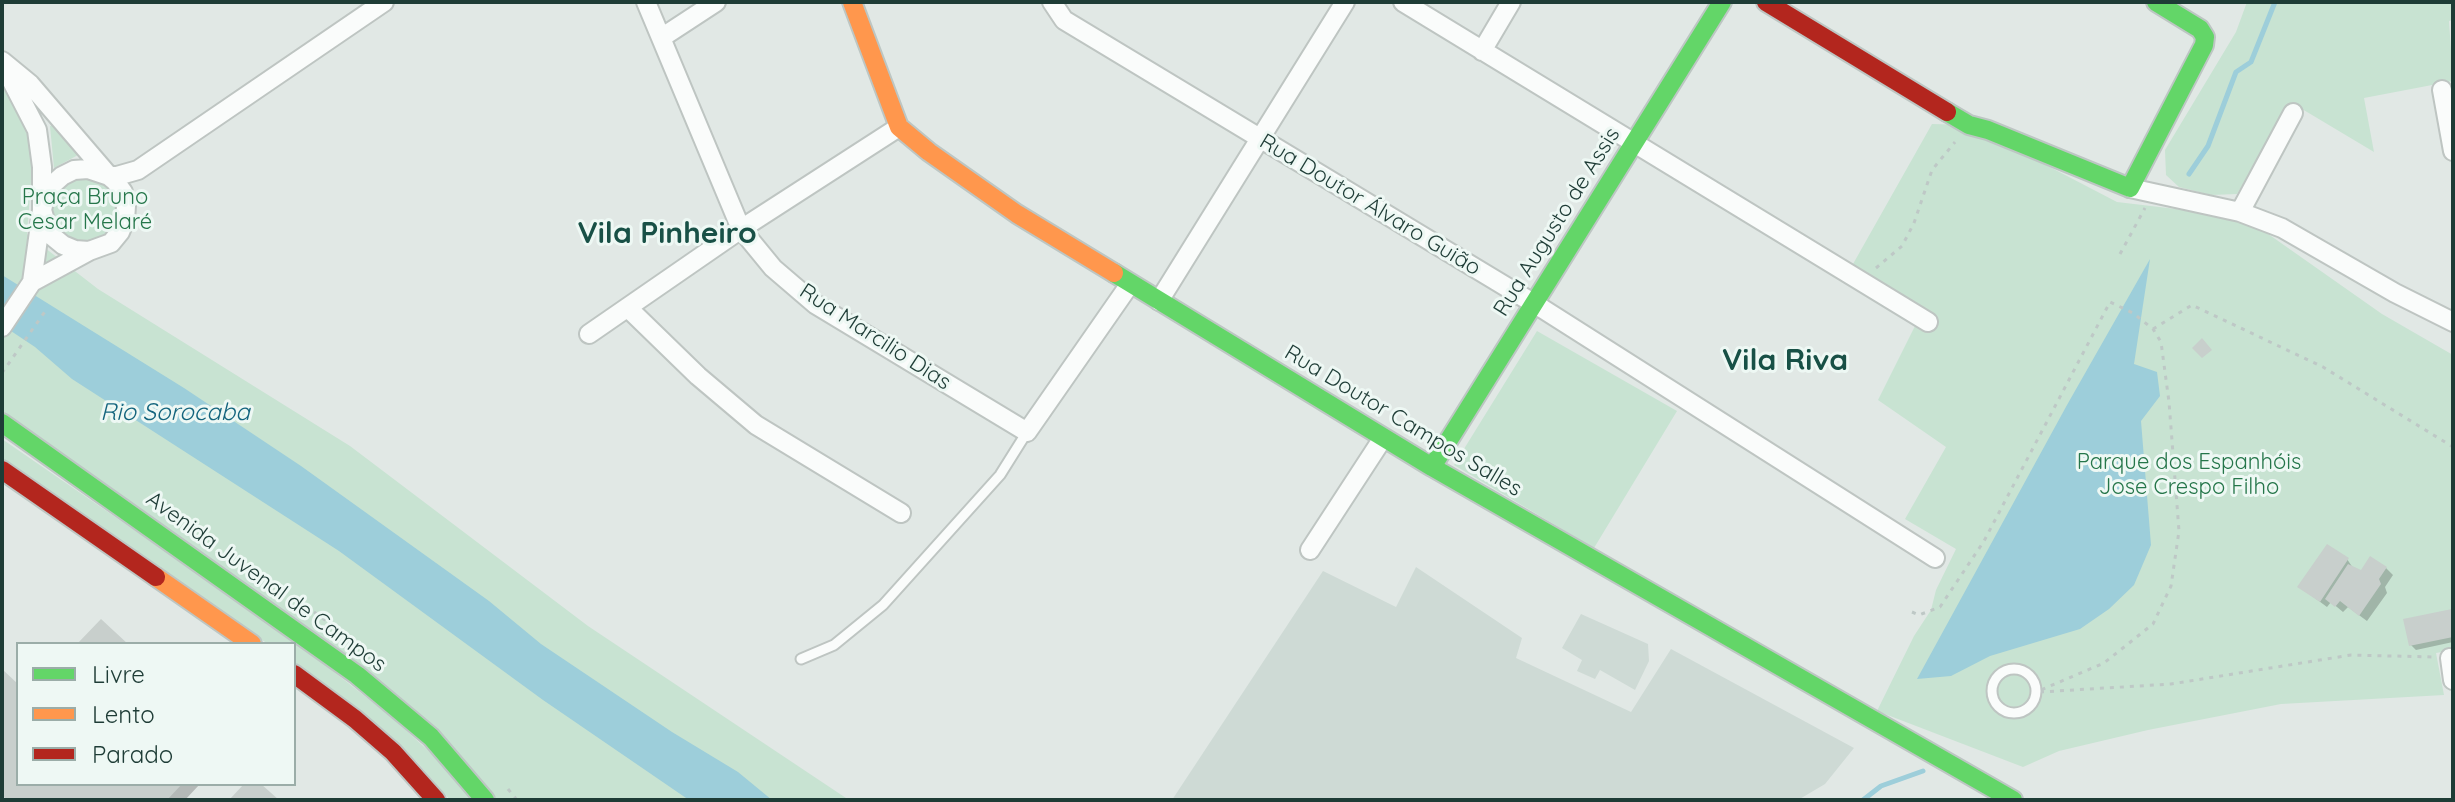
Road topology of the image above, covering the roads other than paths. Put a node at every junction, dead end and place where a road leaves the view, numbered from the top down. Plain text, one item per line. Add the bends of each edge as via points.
1 (384, 2) edge
2 (646, 2) edge
3 (716, 2) edge
4 (852, 2) edge
5 (1052, 2) edge
6 (1345, 2) edge
7 (1403, 2) edge
8 (1511, 2) edge
9 (1722, 2) edge
10 (1766, 2) edge
11 (2156, 2) edge
12 (661, 38) junction
13 (1482, 51) junction
14 (2, 62) edge
15 (2442, 90) dead end
16 (2293, 113) dead end
17 (899, 127) junction
18 (1260, 138) junction
19 (1634, 143) junction
20 (2453, 151) edge
21 (109, 176) junction
22 (2130, 188) junction
23 (42, 210) junction
24 (2240, 212) junction
25 (741, 229) junction
26 (89, 251) junction
27 (32, 282) junction
28 (1130, 284) junction
29 (1159, 301) junction
30 (1534, 304) junction
31 (628, 308) junction
32 (1928, 322) dead end
33 (2453, 322) edge
34 (2, 327) edge
35 (589, 334) dead end
36 (2, 423) edge
37 (1027, 432) junction
38 (1383, 438) junction
39 (1432, 467) junction
40 (2, 470) edge
41 (901, 513) dead end
42 (1310, 550) dead end
43 (1935, 558) dead end
44 (249, 642) edge
45 (2450, 658) road end
46 (801, 659) dead end
47 (296, 675) edge
48 (2453, 680) edge
49 (2036, 692) joint
50 (436, 800) edge
51 (485, 800) edge
52 (2013, 800) edge

1 - 21 street via 138,170
2 - 12 street, Rua Marcilio Dias
3 - 12 street
4 - 17 main road, Rua Doutor Campos Salles
5 - 18 street, Rua Doutor Álvaro Guião via 1064,20
6 - 18 street
7 - 13 street
8 - 13 street
9 - 19 main road, Rua Augusto de Assis
10 - 22 main road via 1969,125
11 - 22 main road via 2200,29 2204,45
12 - 25 street, Rua Marcilio Dias
13 - 19 street
14 - 21 street via 30,84
14 - 23 street via 37,130
15 - 20 street
16 - 24 street
17 - 25 street
17 - 28 main road, Rua Doutor Campos Salles via 1017,214
18 - 29 street
18 - 30 street, Rua Doutor Álvaro Guião
19 - 30 main road, Rua Augusto de Assis
19 - 32 street
21 - 23 street via 88,169 62,176 52,185
21 - 26 street via 123,192 125,220 111,243
22 - 24 street
23 - 26 street via 52,236 75,250
23 - 27 street
24 - 33 street via 2282,228
25 - 31 street
25 - 37 street, Rua Marcilio Dias via 773,268 815,304
26 - 27 street
27 - 34 street
28 - 29 main road, Rua Doutor Campos Salles
28 - 37 street
29 - 38 main road, Rua Doutor Campos Salles
30 - 39 main road, Rua Augusto de Assis
30 - 43 street, Rua Doutor Álvaro Guião
31 - 35 street
31 - 41 street via 756,425
36 - 51 main road, Avenida Juvenal de Campos via 357,675 431,737
37 - 46 lane via 1000,475 883,605 834,645
38 - 39 main road, Rua Doutor Campos Salles
38 - 42 street
39 - 52 main road, Rua Doutor Campos Salles
40 - 44 main road
45 - 48 street
47 - 50 main road via 384,744
49 - 49 lane via 2032,678 2020,670 1999,674 1992,687 1994,701 2011,712 2030,705

